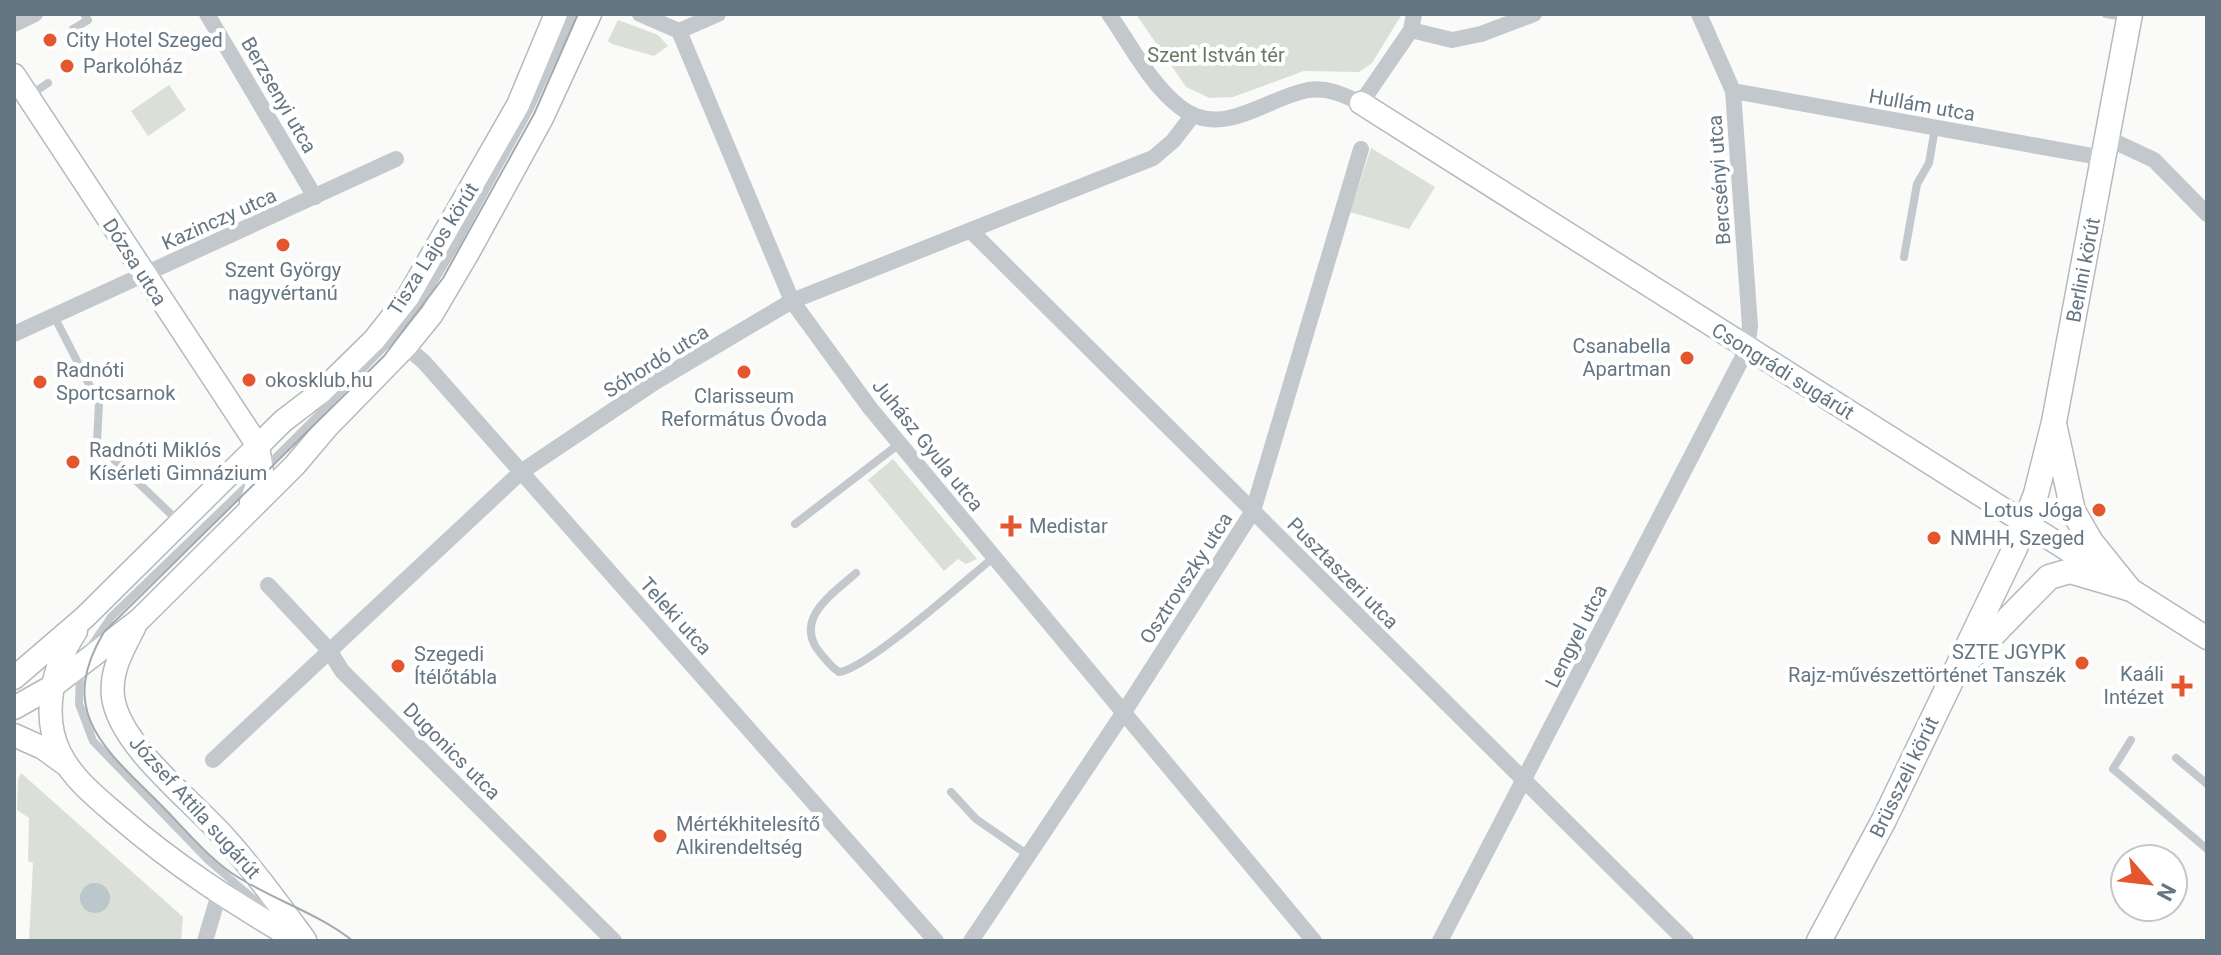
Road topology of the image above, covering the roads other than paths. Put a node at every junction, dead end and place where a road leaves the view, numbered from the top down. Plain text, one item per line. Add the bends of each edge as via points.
1 (35, 14) edge
2 (84, 14) edge
3 (207, 14) edge
4 (556, 14) edge
5 (573, 14) edge
6 (590, 14) edge
7 (640, 14) edge
8 (718, 14) edge
9 (1109, 14) edge
10 (1534, 14) edge
11 (1699, 14) edge
12 (2122, 15) edge
13 (1412, 22) edge
14 (14, 24) edge
15 (73, 29) dead end
16 (679, 31) junction
17 (14, 75) edge
18 (48, 83) dead end
19 (1733, 91) junction
20 (27, 97) junction
21 (1361, 103) junction
22 (1193, 115) junction
23 (1936, 127) junction
24 (2105, 148) junction
25 (1361, 149) dead end
26 (396, 159) dead end
27 (315, 197) junction
28 (2207, 214) edge
29 (972, 232) junction
30 (1904, 257) dead end
31 (143, 276) junction
32 (792, 301) junction
33 (53, 316) junction
34 (14, 334) edge
35 (391, 342) junction
36 (1747, 349) junction
37 (2054, 422) junction
38 (899, 444) junction
39 (258, 446) junction
40 (262, 471) junction
41 (521, 472) junction
42 (1253, 511) junction
43 (246, 512) junction
44 (2026, 523) junction
45 (182, 524) junction
46 (795, 524) dead end
47 (994, 557) junction
48 (856, 573) dead end
49 (268, 585) dead end
50 (2128, 588) junction
51 (85, 617) junction
52 (139, 620) junction
53 (2207, 638) edge
54 (329, 650) junction
55 (59, 661) junction
56 (82, 664) junction
57 (1955, 673) junction
58 (17, 675) edge
59 (53, 686) junction
60 (113, 698) junction
61 (14, 708) edge
62 (1124, 712) junction
63 (14, 735) edge
64 (2131, 740) dead end
65 (2176, 758) dead end
66 (213, 760) dead end
67 (66, 765) junction
68 (1523, 781) junction
69 (2207, 784) edge
70 (951, 792) dead end
71 (2207, 849) edge
72 (1028, 856) junction
73 (219, 894) junction
74 (205, 941) edge
75 (302, 941) edge
76 (614, 941) edge
77 (936, 941) edge
78 (971, 941) edge
79 (1314, 941) edge
80 (1440, 941) edge
81 (1686, 941) edge
82 (1819, 941) edge

1 - 14 street
2 - 15 lane via 88,20
3 - 27 street, Berzsenyi utca
4 - 35 street, Tisza Lajos körút via 518,105 408,297
5 - 35 lane, Tisza Lajos körút via 530,112 456,246
6 - 35 street, Tisza Lajos körút via 542,118 432,314
7 - 16 street
8 - 16 street
9 - 22 street via 1162,90
10 - 13 street via 1452,40
11 - 19 street, Bercsényi utca
12 - 24 main road, Berlini körút
13 - 21 street
16 - 32 street, Juhász Gyula utca
17 - 20 street, Dózsa utca
18 - 20 lane
19 - 23 street, Hullám utca
19 - 36 street, Bercsényi utca via 1750,326
20 - 31 street, Dózsa utca
21 - 22 street via 1338,92 1308,90 1227,119
21 - 36 street, Csongrádi sugárút
22 - 29 street, Sóhordó utca via 1153,158
23 - 24 street, Hullám utca
23 - 30 lane via 1929,163 1917,184
24 - 28 street, Hullám utca via 2154,160
24 - 37 main road, Berlini körút
25 - 42 street, Osztrovszky utca
26 - 27 street, Kazinczy utca
27 - 31 street, Kazinczy utca
29 - 32 street, Sóhordó utca
29 - 42 street, Pusztaszeri utca
31 - 33 street, Kazinczy utca
31 - 39 street, Dózsa utca
32 - 38 street, Juhász Gyula utca
32 - 41 street, Sóhordó utca via 655,382
33 - 34 street, Kazinczy utca
33 - 45 lane via 99,404 97,443
35 - 39 street, Tisza Lajos körút
35 - 40 lane, Tisza Lajos körút
35 - 41 street, Teleki utca
35 - 43 street, Tisza Lajos körút via 295,465
36 - 44 street, Csongrádi sugárút
36 - 68 street, Lengyel utca
37 - 44 main road, Berlini körút
37 - 50 main road via 2073,511
38 - 46 lane
38 - 47 street, Juhász Gyula utca
39 - 40 street
39 - 45 street, Tisza Lajos körút
40 - 43 street
40 - 56 lane, Tisza Lajos körút via 111,617
41 - 54 street, Sóhordó utca
41 - 77 street, Teleki utca
42 - 62 street, Osztrovszky utca
42 - 68 street, Pusztaszeri utca
43 - 52 street, Tisza Lajos körút
44 - 50 street, Csongrádi sugárút
44 - 57 main road, Brüsszeli körút
45 - 51 street, Tisza Lajos körút
47 - 48 lane via 902,633 854,668 839,672 811,642 809,630 825,600
47 - 62 street, Juhász Gyula utca
49 - 54 street, Dugonics utca
50 - 53 street, Csongrádi sugárút
50 - 57 main road via 2070,571 2049,577
51 - 55 street, József Attila sugárút
51 - 58 street, Tisza Lajos körút
52 - 56 street, Tisza Lajos körút
52 - 60 street via 119,658
54 - 66 street, Sóhordó utca
54 - 76 street, Dugonics utca via 342,671
55 - 56 street
55 - 58 street
55 - 59 street, József Attila sugárút
56 - 59 street, Tisza Lajos körút
56 - 60 street, József Attila sugárút via 105,677
56 - 75 lane, Tisza Lajos körút via 79,704 93,741 208,860
57 - 82 main road, Brüsszeli körút
59 - 61 street, Tisza Lajos körút
59 - 67 street, József Attila sugárút via 53,733
60 - 75 street, József Attila sugárút via 138,746 232,845
62 - 72 street, Osztrovszky utca
62 - 79 street, Juhász Gyula utca
63 - 67 street
64 - 71 lane via 2113,769
65 - 69 lane
67 - 73 street, József Attila sugárút via 170,860
68 - 80 street, Lengyel utca
68 - 81 street, Pusztaszeri utca
70 - 72 lane via 976,819
72 - 78 street, Osztrovszky utca
73 - 74 street
73 - 75 street, József Attila sugárút

